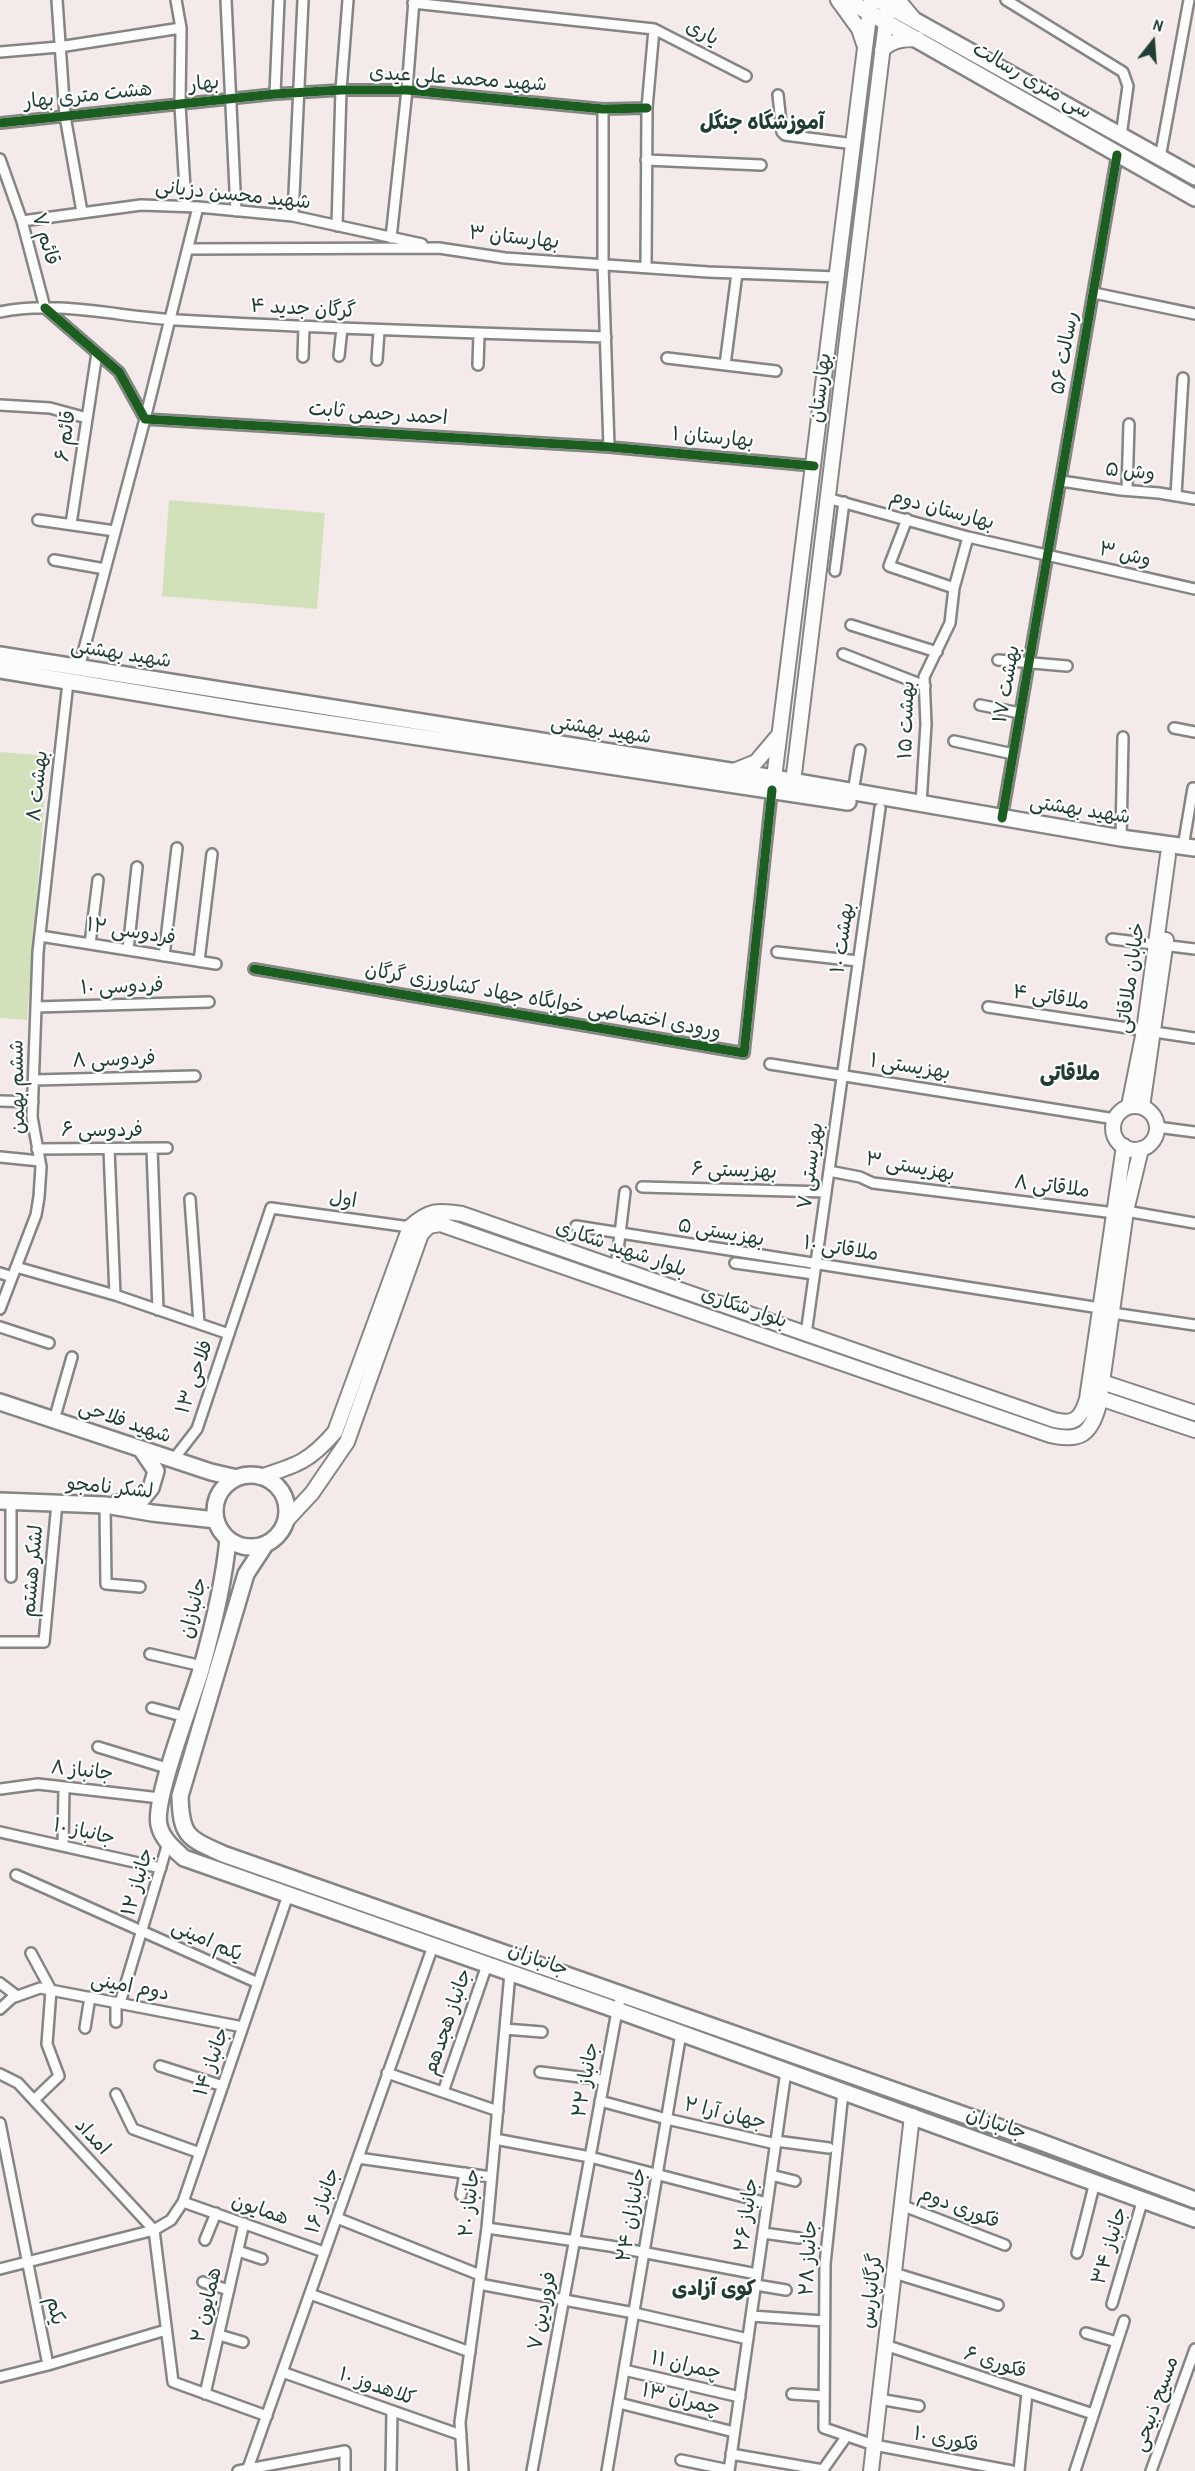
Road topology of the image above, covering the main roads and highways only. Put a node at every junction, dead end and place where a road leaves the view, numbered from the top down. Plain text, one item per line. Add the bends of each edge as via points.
1 (838, 0) edge
2 (847, 0) edge
3 (883, 6) edge
4 (918, 39) junction
5 (865, 50) junction
6 (882, 50) junction
7 (853, 149) junction
8 (869, 156) junction
9 (1195, 177) edge
10 (1195, 198) edge
11 (805, 538) junction
12 (822, 541) junction
13 (0, 669) edge
14 (299, 711) junction
15 (779, 734) junction
16 (731, 772) junction
17 (773, 784) junction
18 (793, 787) junction
19 (1178, 849) edge
20 (1195, 858) edge
21 (1136, 1107) junction
22 (1124, 1146) junction
23 (1141, 1149) junction
24 (1120, 1212) junction
25 (635, 1274) junction
26 (630, 1289) junction
27 (1095, 1384) junction
28 (1124, 1389) junction
29 (1100, 1398) junction
30 (0, 1402) edge
31 (1120, 1404) junction
32 (1195, 1413) edge
33 (1195, 1430) edge
34 (141, 1449) junction
35 (260, 1477) junction
36 (237, 1478) junction
37 (5, 1501) edge
38 (105, 1505) junction
39 (216, 1520) junction
40 (286, 1521) junction
41 (228, 1539) junction
42 (265, 1545) junction
43 (215, 1614) junction
44 (233, 1619) junction
45 (356, 1901) junction
46 (351, 1917) junction
47 (912, 2116) junction
48 (1019, 2134) junction
49 (1014, 2152) junction
50 (1195, 2200) edge
51 (1195, 2219) edge
52 (871, 2471) edge

1 - 5 main road via 859,29
2 - 3 main road, سی متری رسالت
3 - 4 main road, سی متری رسالت
3 - 5 main road, بهارستان
3 - 6 main road, بهارستان
3 - 9 main road, سی متری رسالت
4 - 6 main road via 898,40
4 - 10 main road, سی متری رسالت
5 - 7 main road, بهارستان
6 - 8 main road, بهارستان
7 - 8 main road
7 - 11 main road, بهارستان
8 - 12 main road, بهارستان
11 - 12 main road
11 - 15 main road, بهارستان
12 - 18 main road, بهارستان
13 - 14 main road, شهید بهشتی via 68,682
13 - 14 main road, شهید بهشتی via 79,668
14 - 16 main road, شهید بهشتی
14 - 17 main road, شهید بهشتی
15 - 16 main road via 756,762
15 - 17 main road, بهارستان
16 - 17 main road, شهید بهشتی
17 - 18 main road, شهید بهشتی
18 - 19 main road, شهید بهشتی via 853,792
18 - 19 main road, شهید بهشتی via 880,808
19 - 20 main road, شهید بهشتی
19 - 21 main road, خیابان ملاقاتی
21 - 22 main road via 1122,1110 1115,1119 1114,1135
21 - 23 main road via 1152,1114 1157,1127 1154,1139
22 - 23 main road
22 - 24 main road, بلوار شکاری
23 - 24 main road, بلوار شکاری
24 - 27 main road, بلوار شکاری
25 - 26 main road
25 - 27 main road, بلوار شهید شکاری via 1066,1423 1074,1422 1083,1411
25 - 35 main road, بلوار شهید شکاری via 462,1214 441,1210 423,1215 410,1227 334,1432 319,1451 298,1464
26 - 29 main road, بلوار شکاری via 1050,1435 1080,1436 1091,1428
26 - 40 main road, بلوار شکاری via 457,1228 429,1226 421,1234 347,1442 312,1493
27 - 28 main road
27 - 29 main road, بلوار شکاری
28 - 31 main road
28 - 32 main road
29 - 31 main road
30 - 34 main road, شهید فلاحی
31 - 33 main road
34 - 36 main road, شهید فلاحی
34 - 38 main road via 156,1471 151,1488 142,1499
35 - 36 main road
35 - 40 main road via 282,1492
36 - 39 main road via 220,1493
37 - 38 main road, لشکر نامجو
38 - 39 main road, لشکر نامجو
39 - 41 main road
40 - 42 main road via 279,1535
41 - 42 main road via 248,1547
41 - 43 main road, جانبازان
42 - 44 main road, جانبازان via 246,1574
43 - 44 main road
43 - 46 main road, جانبازان via 160,1798 159,1825 168,1843 184,1858
44 - 45 main road, جانبازان via 180,1796 181,1821 198,1842 223,1854
45 - 46 main road
45 - 48 main road, جانبازان
46 - 47 main road, جانبازان
47 - 49 main road, جانبازان
47 - 52 main road, گرگانپارس
48 - 49 main road
48 - 50 main road, جانبازان
49 - 51 main road, جانبازان

